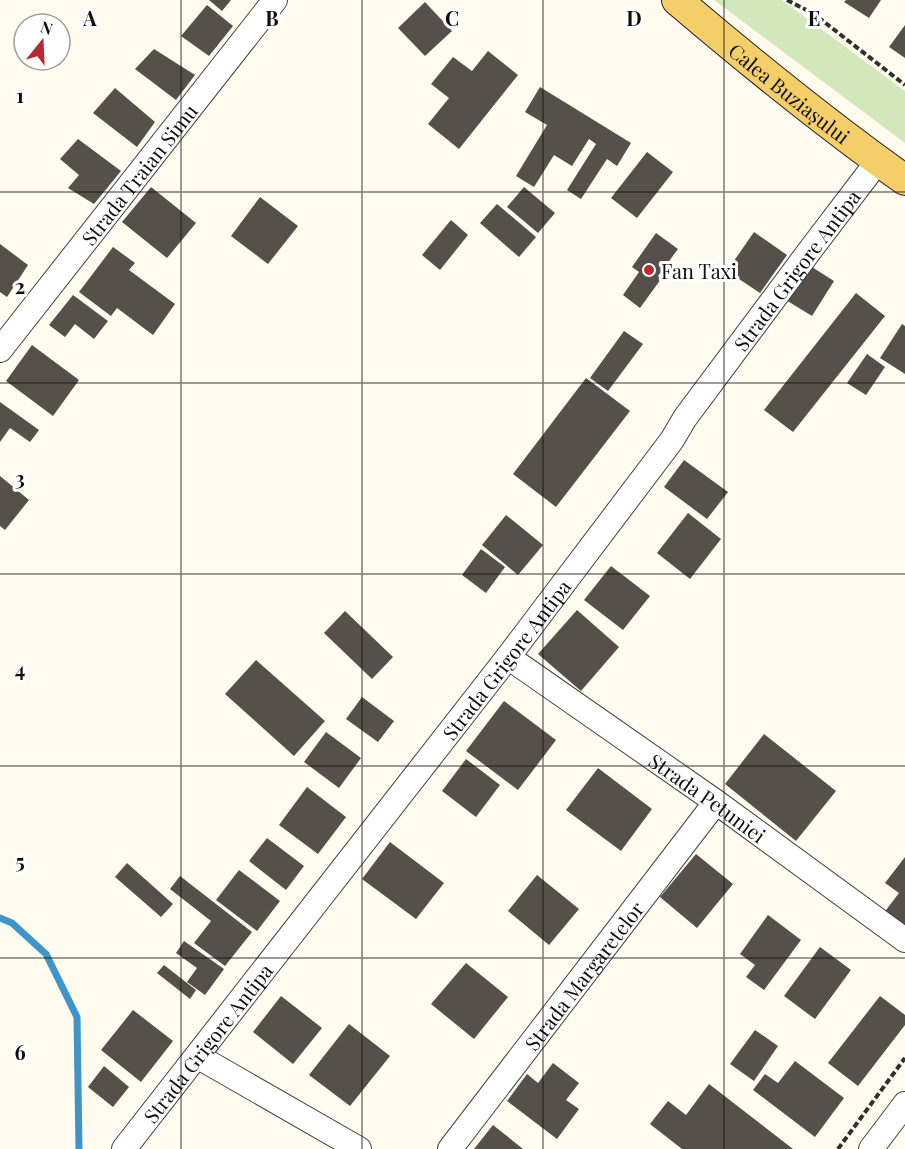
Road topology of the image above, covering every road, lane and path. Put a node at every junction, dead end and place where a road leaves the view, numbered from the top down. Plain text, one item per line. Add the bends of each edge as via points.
1 (275, 0) edge
2 (677, 0) edge
3 (787, 0) edge
4 (905, 85) edge
5 (878, 161) junction
6 (905, 180) edge
7 (0, 350) edge
8 (508, 657) junction
9 (716, 801) junction
10 (905, 940) edge
11 (197, 1056) junction
12 (905, 1058) edge
13 (905, 1104) edge
14 (124, 1149) edge
15 (360, 1149) edge
16 (450, 1149) edge
17 (838, 1149) edge
18 (871, 1149) edge

1 - 7 street, Strada Traian Simu
2 - 5 main road, Calea Buziașului
3 - 4 path via 814,14
5 - 6 main road, Calea Buziașului
5 - 8 street, Strada Grigore Antipa
8 - 9 street, Strada Petuniei
8 - 11 street, Strada Grigore Antipa
9 - 10 street, Strada Petuniei
9 - 16 street, Strada Margaretelor
11 - 14 street, Strada Grigore Antipa
11 - 15 street
12 - 17 path
13 - 18 street

